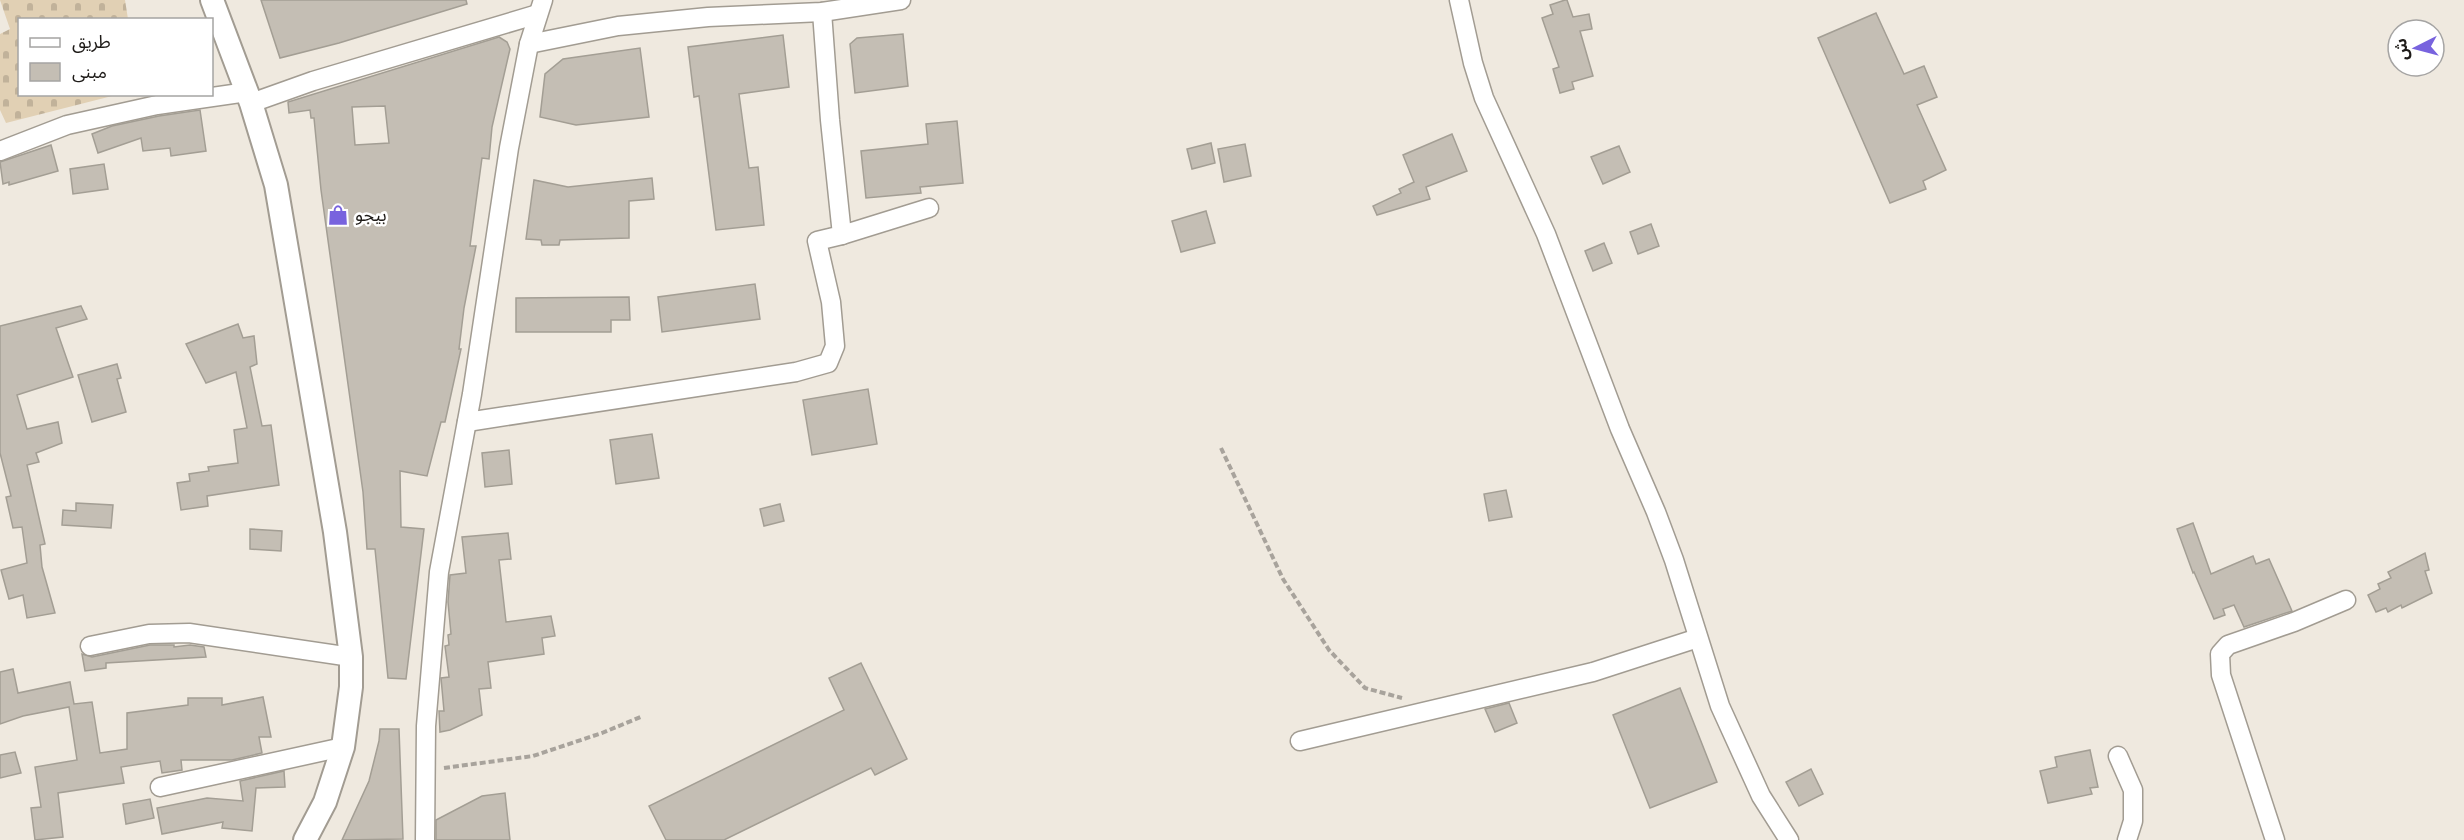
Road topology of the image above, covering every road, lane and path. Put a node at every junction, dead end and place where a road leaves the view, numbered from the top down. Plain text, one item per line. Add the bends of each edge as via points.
1 (212, 0) edge
2 (901, 0) edge
3 (1459, 0) edge
4 (878, 1) edge
5 (540, 7) edge
6 (822, 12) junction
7 (529, 44) junction
8 (249, 97) junction
9 (0, 151) edge
10 (929, 208) dead end
11 (842, 236) junction
12 (467, 422) junction
13 (1221, 448) dead end
14 (2346, 600) dead end
15 (1698, 638) junction
16 (90, 646) dead end
17 (351, 657) junction
18 (1407, 700) dead end
19 (643, 716) dead end
20 (1300, 741) dead end
21 (343, 747) junction
22 (2118, 756) dead end
23 (425, 770) junction
24 (160, 787) dead end
25 (305, 840) edge
26 (425, 840) edge
27 (1789, 840) edge
28 (2127, 840) edge
29 (2274, 840) edge

1 - 8 main road
2 - 4 street
3 - 15 street via 1484,98 1546,234 1656,512
4 - 6 street
5 - 7 street
5 - 8 street via 313,81
6 - 7 street via 618,26
6 - 11 street
7 - 12 street
8 - 9 street via 157,105 67,125
8 - 17 main road via 276,185 335,532
10 - 11 street
11 - 12 street via 817,240 831,302 835,346 828,363 796,372
12 - 23 street via 439,572
13 - 18 path via 1283,579 1329,650 1365,688
14 - 29 street via 2228,645 2220,654 2221,675
15 - 20 street via 1593,672
15 - 27 street via 1739,749 1761,796
16 - 17 street via 149,634 189,633
17 - 21 main road
19 - 23 path via 533,756
21 - 24 street
21 - 25 main road via 325,802
22 - 28 street via 2133,790 2133,821
23 - 26 street

